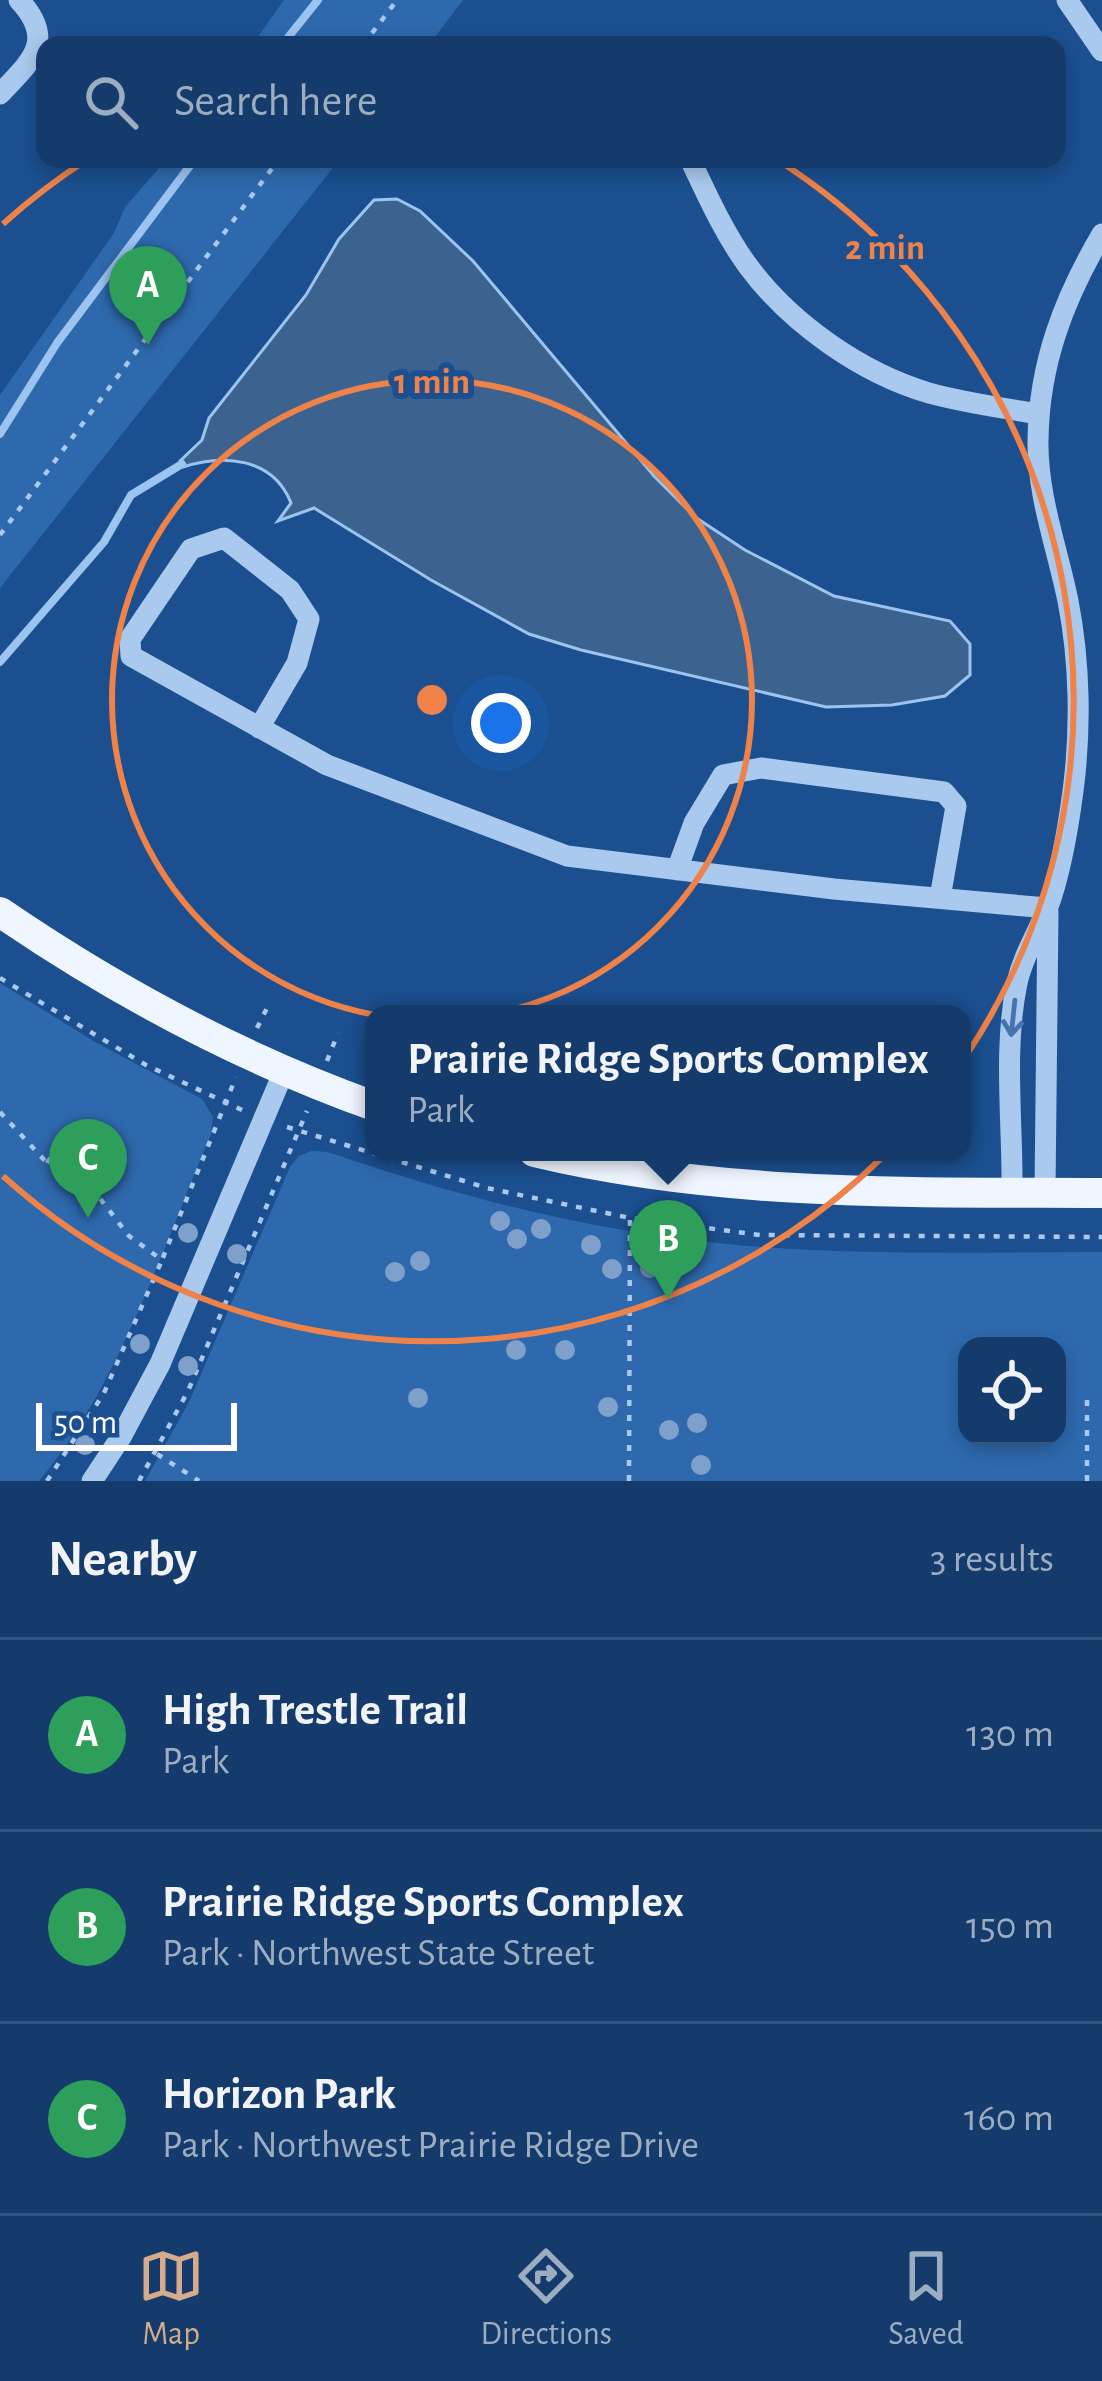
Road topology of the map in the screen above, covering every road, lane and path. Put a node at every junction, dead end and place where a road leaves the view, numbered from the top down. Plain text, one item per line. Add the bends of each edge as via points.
1 (19, 0) edge
2 (397, 0) edge
3 (1066, 0) edge
4 (38, 36) edge
5 (370, 36) edge
6 (36, 50) edge
7 (1102, 51) edge
8 (0, 94) edge
9 (272, 168) edge
10 (695, 168) edge
11 (1102, 234) edge
12 (1040, 414) junction
13 (0, 535) edge
14 (259, 728) junction
15 (677, 870) junction
16 (940, 898) junction
17 (1048, 908) junction
18 (0, 912) edge
19 (0, 978) edge
20 (270, 1002) dead end
21 (338, 1033) dead end
22 (244, 1054) junction
23 (284, 1071) junction
24 (318, 1085) junction
25 (365, 1103) edge
26 (227, 1105) junction
27 (0, 1112) edge
28 (266, 1119) junction
29 (64, 1138) dead end
30 (576, 1161) edge
31 (47, 1163) junction
32 (1012, 1192) junction
33 (1045, 1192) junction
34 (1102, 1193) edge
35 (630, 1218) dead end
36 (162, 1260) junction
37 (1088, 1400) dead end
38 (157, 1454) junction
39 (47, 1481) edge
40 (92, 1481) edge
41 (139, 1481) edge
42 (199, 1481) edge
43 (629, 1481) edge
44 (1087, 1481) edge

1 - 4 street
2 - 5 path
3 - 7 street
6 - 8 street
9 - 13 path
10 - 12 street via 749,268 823,338 924,392
11 - 12 street via 1057,325
12 - 17 street via 1042,491 1069,605 1076,692 1073,790
14 - 14 street via 131,656 130,639 191,549 224,538 290,590 309,619 297,663
14 - 15 street via 327,765 567,856
15 - 16 street
15 - 16 street via 723,775 760,768 944,792 956,806
16 - 17 street
17 -> 32 street via 1028,944 1010,1036
17 - 33 street
18 - 22 main road via 143,1003
19 - 26 path
20 - 22 path
21 - 24 path
22 - 23 main road
22 - 26 path
23 - 24 main road
23 - 28 street
24 - 25 main road
24 - 38 path
26 - 28 path
26 - 36 path
27 - 31 path
28 - 40 street via 160,1364
29 - 31 path
30 - 32 main road via 767,1188
31 - 36 path via 88,1183 129,1236
32 - 33 main road
33 - 34 main road
35 - 43 path
36 - 39 path via 104,1393
37 - 44 path
38 - 41 path
38 - 42 path

